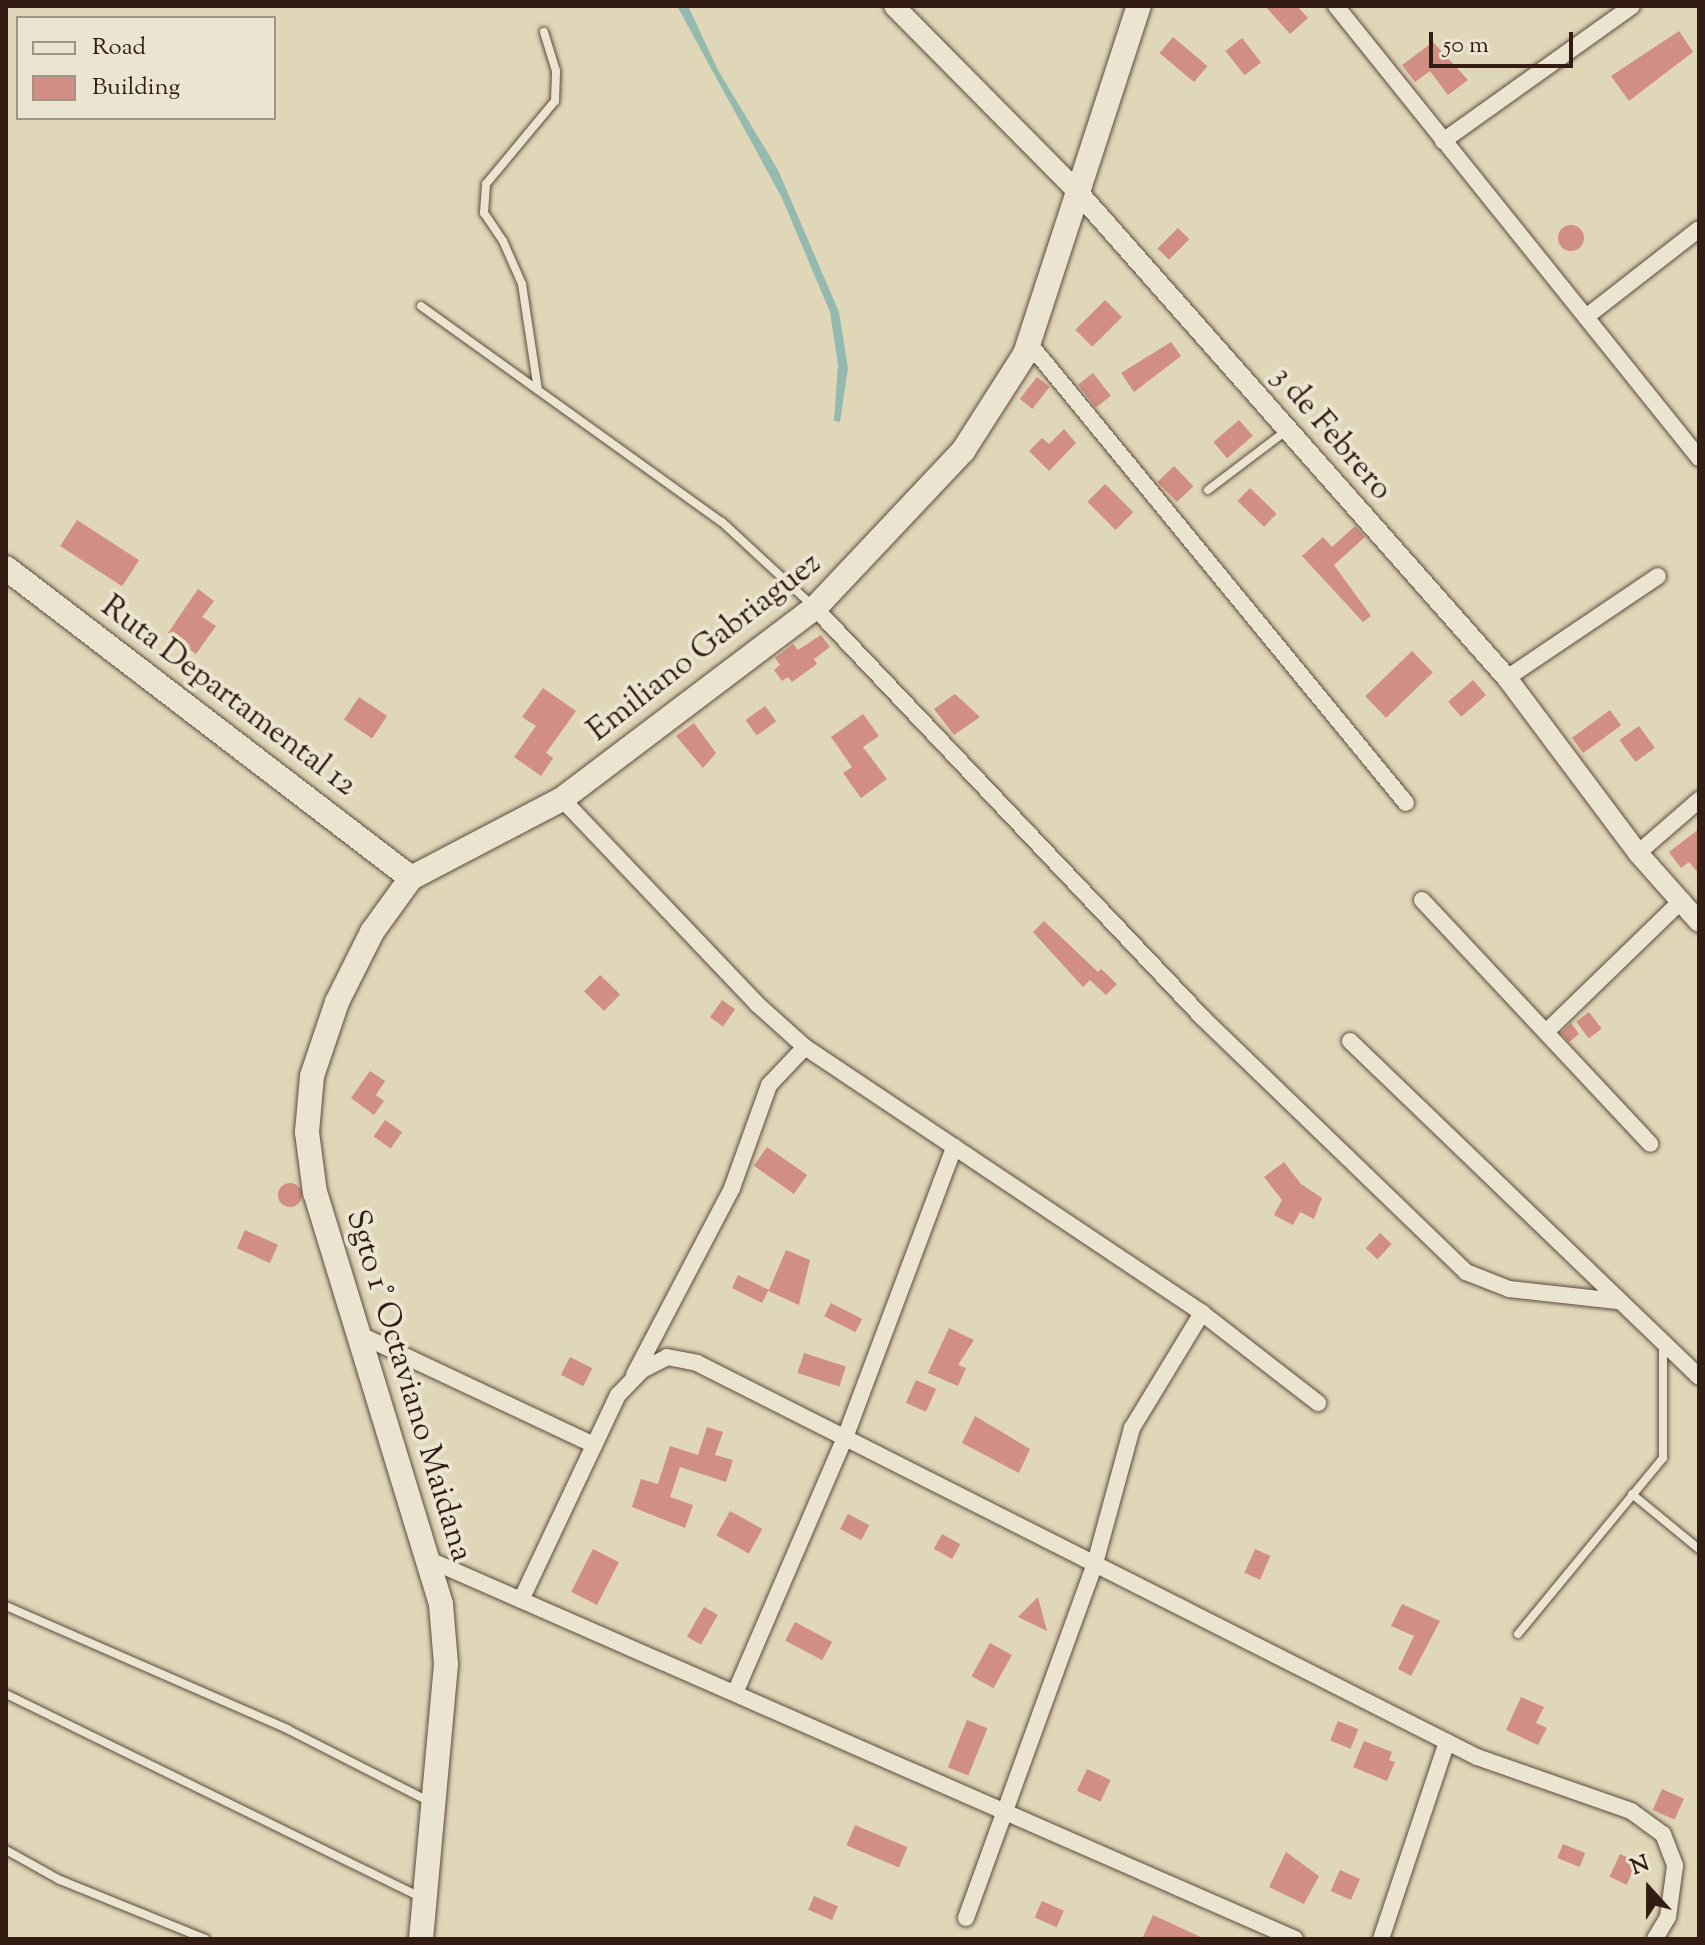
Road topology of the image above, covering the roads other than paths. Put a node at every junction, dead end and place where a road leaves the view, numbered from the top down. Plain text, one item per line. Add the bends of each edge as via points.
1 (894, 6) edge
2 (1139, 6) edge
3 (1336, 6) edge
4 (1632, 6) edge
5 (544, 32) dead end
6 (1443, 141) junction
7 (1076, 190) junction
8 (1699, 229) edge
9 (421, 306) dead end
10 (1586, 317) junction
11 (1028, 342) junction
12 (538, 390) junction
13 (1288, 430) junction
14 (1699, 458) edge
15 (1208, 490) dead end
16 (6, 568) edge
17 (1658, 576) dead end
18 (815, 608) junction
19 (1507, 678) junction
20 (562, 799) junction
21 (1699, 800) edge
22 (1406, 803) dead end
23 (1638, 853) junction
24 (411, 878) junction
25 (1422, 900) dead end
26 (1682, 900) junction
27 (1699, 922) edge
28 (1546, 1032) junction
29 (1350, 1041) dead end
30 (805, 1047) junction
31 (1650, 1144) dead end
32 (954, 1147) junction
33 (1617, 1301) junction
34 (1202, 1313) junction
35 (356, 1333) junction
36 (1663, 1344) junction
37 (1699, 1377) edge
38 (629, 1383) junction
39 (1318, 1403) dead end
40 (846, 1435) junction
41 (594, 1445) junction
42 (1632, 1494) junction
43 (1699, 1549) edge
44 (432, 1561) junction
45 (1094, 1567) junction
46 (521, 1600) junction
47 (6, 1606) edge
48 (1518, 1634) dead end
49 (735, 1693) junction
50 (6, 1694) edge
51 (1447, 1742) junction
52 (433, 1804) junction
53 (1004, 1809) junction
54 (6, 1850) edge
55 (424, 1899) junction
56 (966, 1918) dead end
57 (205, 1939) edge
58 (421, 1939) edge
59 (1295, 1939) edge
60 (1381, 1939) edge
61 (1655, 1939) edge

1 - 7 street, 3 de Febrero
2 - 7 main road, Emiliano Gabriaguez
3 - 6 street
4 - 6 street
5 - 12 lane via 556,71 555,101 486,184 484,213 522,284
6 - 10 street
7 - 11 main road, Emiliano Gabriaguez
7 - 13 street, 3 de Febrero
8 - 10 street
9 - 12 lane
10 - 14 street
11 - 18 main road, Emiliano Gabriaguez via 1006,391 963,451
11 - 22 street
12 - 18 lane via 722,522
13 - 15 lane
13 - 19 street, 3 de Febrero
16 - 24 main road, Ruta Departamental 12
17 - 19 street
18 - 20 main road, Emiliano Gabriaguez
18 - 33 street via 1203,1018 1466,1272 1509,1289
19 - 23 street, 3 de Febrero
20 - 24 main road, Emiliano Gabriaguez
20 - 30 street via 757,1004
21 - 23 street
23 - 26 street, 3 de Febrero
24 - 35 main road, Sgto 1° Octaviano Maidana via 372,932 344,988 312,1076 307,1132 315,1193
25 - 28 street
26 - 27 street, 3 de Febrero
26 - 28 street
28 - 31 street
29 - 33 street
30 - 32 street
30 - 38 street via 769,1085 732,1188
32 - 34 street
32 - 40 street
33 - 36 street
34 - 39 street
34 - 45 street via 1132,1428
35 - 41 street
35 - 44 main road, Sgto 1° Octaviano Maidana
36 - 37 street
36 - 42 lane via 1663,1458
38 - 40 street via 667,1357 697,1363
38 - 41 street
40 - 45 street
40 - 49 street
41 - 46 street
42 - 43 lane
42 - 48 lane
44 - 46 street
44 - 52 main road, Sgto 1° Octaviano Maidana via 446,1664
45 - 51 street
45 - 53 street
46 - 49 street
47 - 52 lane via 287,1729
49 - 53 street
50 - 55 lane
51 - 60 street
51 - 61 street via 1631,1811 1663,1834 1675,1866 1668,1917
52 - 55 main road, Sgto 1° Octaviano Maidana
53 - 56 street
53 - 59 street
54 - 57 lane via 60,1880
55 - 58 main road, Sgto 1° Octaviano Maidana

